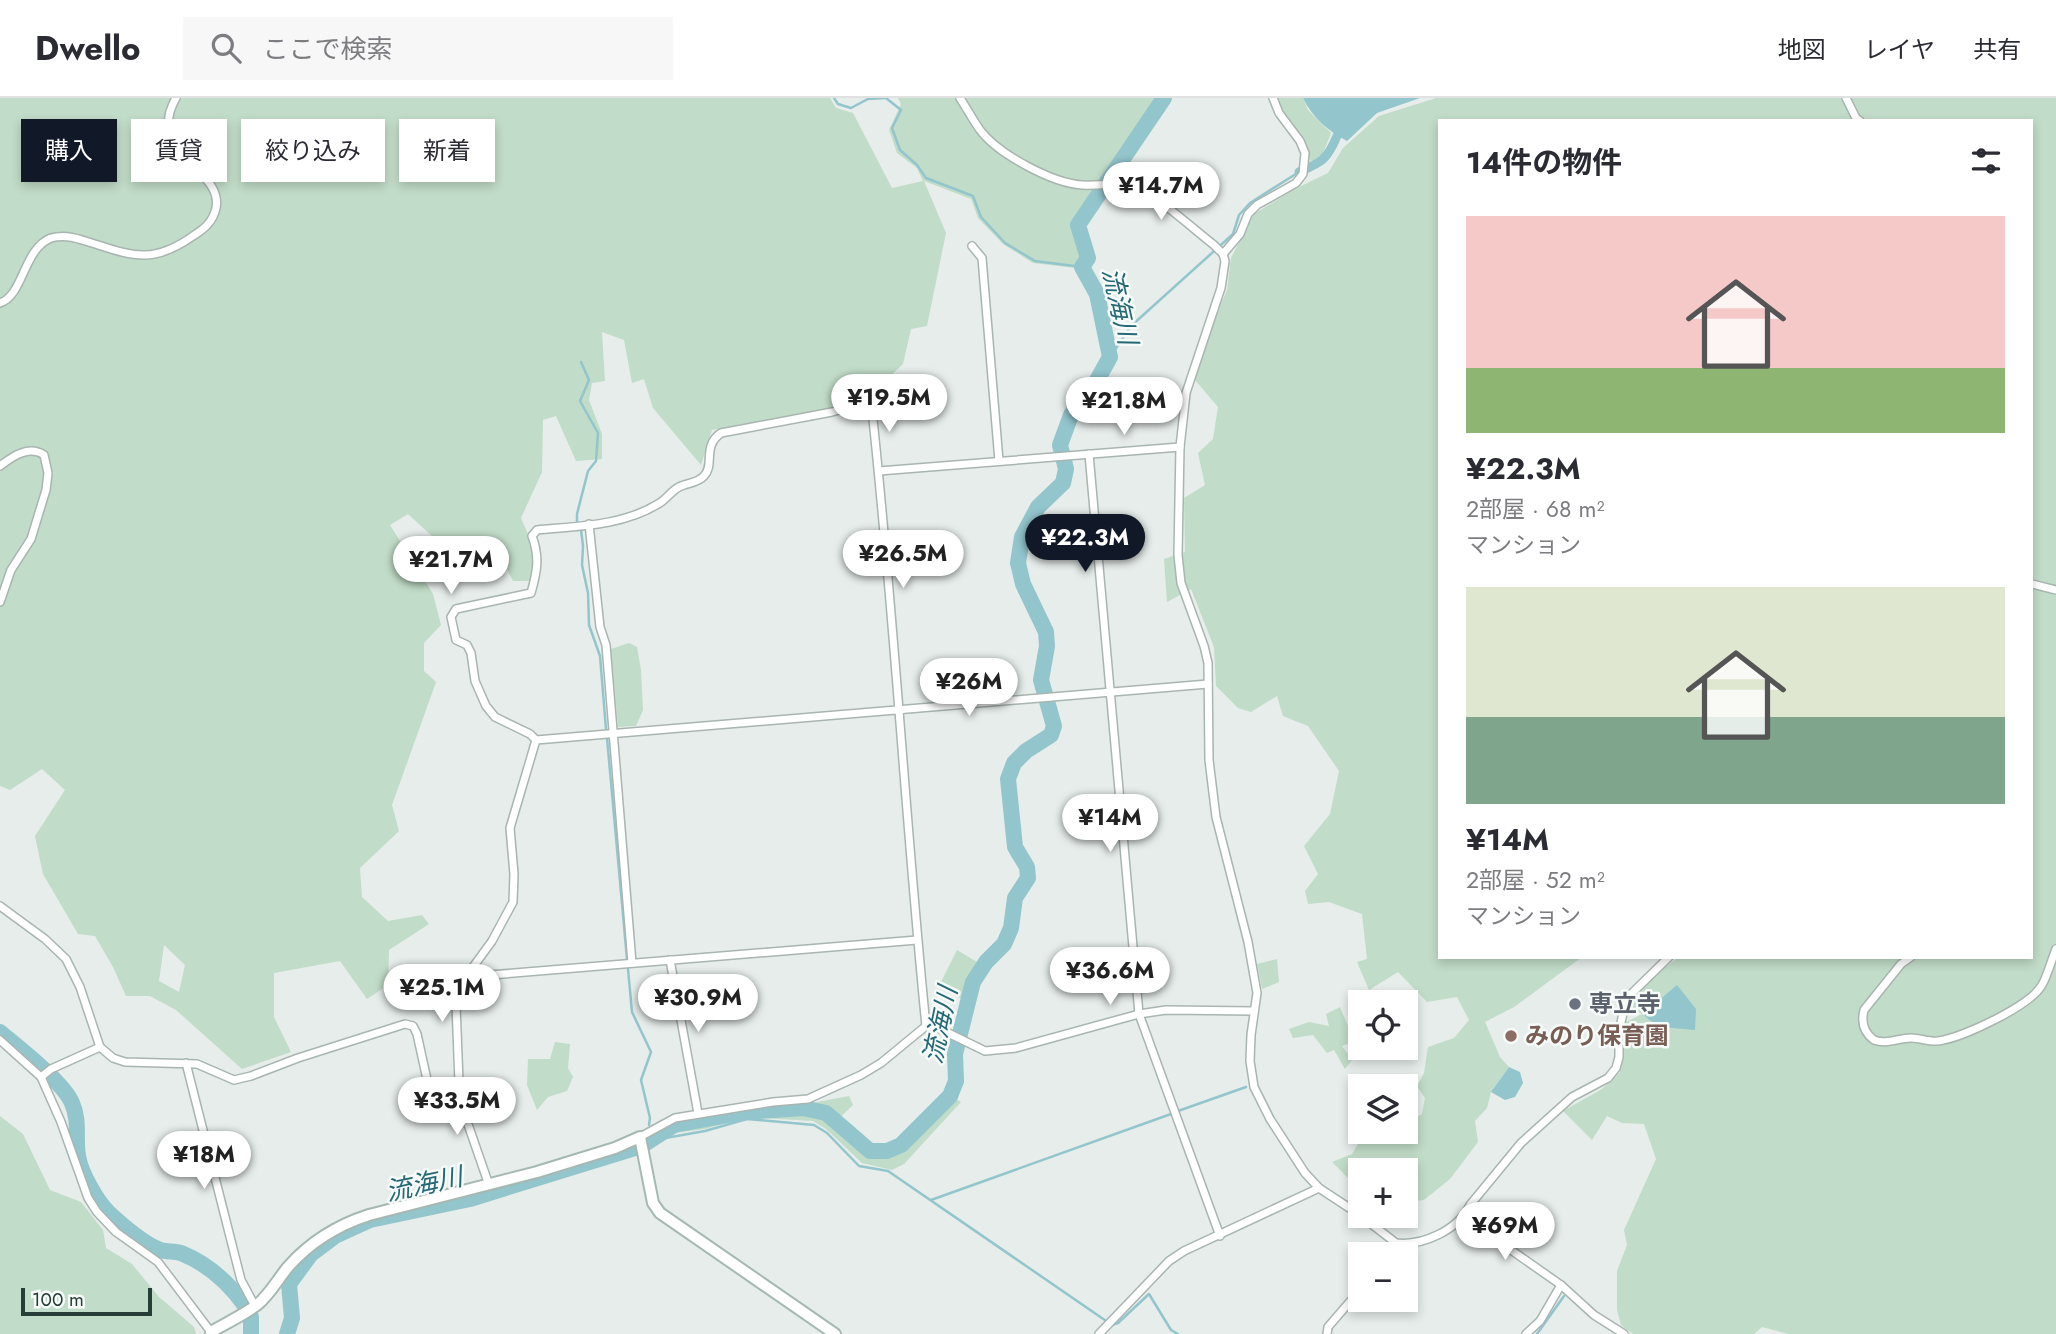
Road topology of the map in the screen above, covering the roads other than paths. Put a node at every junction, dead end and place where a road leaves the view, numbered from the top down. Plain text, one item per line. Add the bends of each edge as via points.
1 (176, 98) edge
2 (960, 98) edge
3 (1273, 98) edge
4 (1846, 98) edge
5 (1857, 119) edge
6 (972, 246) dead end
7 (1223, 254) junction
8 (0, 303) edge
9 (1180, 447) junction
10 (1089, 454) junction
11 (999, 461) junction
12 (0, 466) edge
13 (879, 471) junction
14 (589, 524) junction
15 (2033, 584) edge
16 (2056, 590) edge
17 (0, 602) edge
18 (1208, 684) junction
19 (1110, 692) junction
20 (898, 710) junction
21 (614, 734) junction
22 (536, 740) junction
23 (0, 906) edge
24 (917, 940) junction
25 (2056, 949) edge
26 (1667, 959) edge
27 (1908, 959) edge
28 (670, 960) junction
29 (632, 963) junction
30 (466, 977) junction
31 (1254, 1011) junction
32 (1139, 1014) junction
33 (926, 1026) junction
34 (0, 1040) edge
35 (100, 1047) junction
36 (186, 1063) junction
37 (41, 1077) junction
38 (459, 1082) junction
39 (698, 1113) junction
40 (640, 1137) junction
41 (489, 1185) junction
42 (1319, 1188) junction
43 (1348, 1207) edge
44 (1464, 1217) junction
45 (1377, 1228) edge
46 (1220, 1236) junction
47 (1395, 1242) edge
48 (1417, 1242) edge
49 (1561, 1285) junction
50 (1348, 1304) edge
51 (255, 1306) junction
52 (212, 1333) edge
53 (835, 1334) edge
54 (1099, 1334) edge
55 (1327, 1334) edge
56 (1526, 1334) edge
57 (1624, 1334) edge

1 - 8 street via 168,111 172,138 212,188 217,203 214,217 181,243 148,256 54,237 30,258 11,296
2 - 7 street via 981,131 1011,156 1059,180 1132,186
3 - 7 street via 1300,141 1306,162 1303,174 1296,183 1257,205
4 - 5 street
6 - 11 street via 982,258
7 - 9 street via 1221,288 1186,393
9 - 10 street
9 - 18 street via 1181,583 1204,646
10 - 11 street
10 - 19 street
11 - 13 street
12 - 17 street via 28,450 37,450 44,455 48,473 31,539 11,570
13 - 14 street via 871,401 721,433 714,438 708,472 702,479 679,487 659,504 624,520
13 - 20 street
14 - 21 street
14 - 22 street via 537,530 532,536 539,564 531,593 456,609 451,617 456,640 471,653 475,681 486,706 495,717
15 - 16 street
18 - 19 street
18 - 31 street via 1209,760 1216,817 1248,942 1257,993
19 - 20 street
19 - 32 street
20 - 21 street
20 - 24 street
21 - 22 street
21 - 29 street
22 - 30 street via 510,828 513,902
23 - 35 street via 66,959
24 - 28 street
24 - 33 street
25 - 27 street via 2034,995 1979,1027 1934,1041 1879,1042 1863,1027 1864,1010
26 - 44 street via 1625,1004 1616,1068 1608,1078 1572,1097 1521,1143
28 - 29 street
28 - 39 street
29 - 30 street
30 - 38 street via 457,989
31 - 32 street
31 - 42 street via 1250,1061 1254,1087 1270,1119
32 - 33 street via 1016,1048 985,1051
32 - 46 street
33 - 39 street via 862,1075 808,1099
34 - 37 street
35 - 36 street via 125,1062
35 - 37 street
36 - 38 street via 234,1080 405,1024 418,1034 428,1084
36 - 51 street via 241,1280
37 - 52 street via 97,1212 158,1262
38 - 41 street via 463,1111
39 - 40 street via 675,1118
40 - 41 main road via 580,1160
40 - 53 main road via 653,1203 660,1213
41 - 51 main road via 343,1224 314,1242
42 - 43 street
42 - 46 street
44 - 48 street via 1434,1237
44 - 49 street
45 - 47 street
46 - 54 street via 1169,1261
49 - 56 street via 1540,1321
49 - 57 street
50 - 55 street
51 - 52 main road

